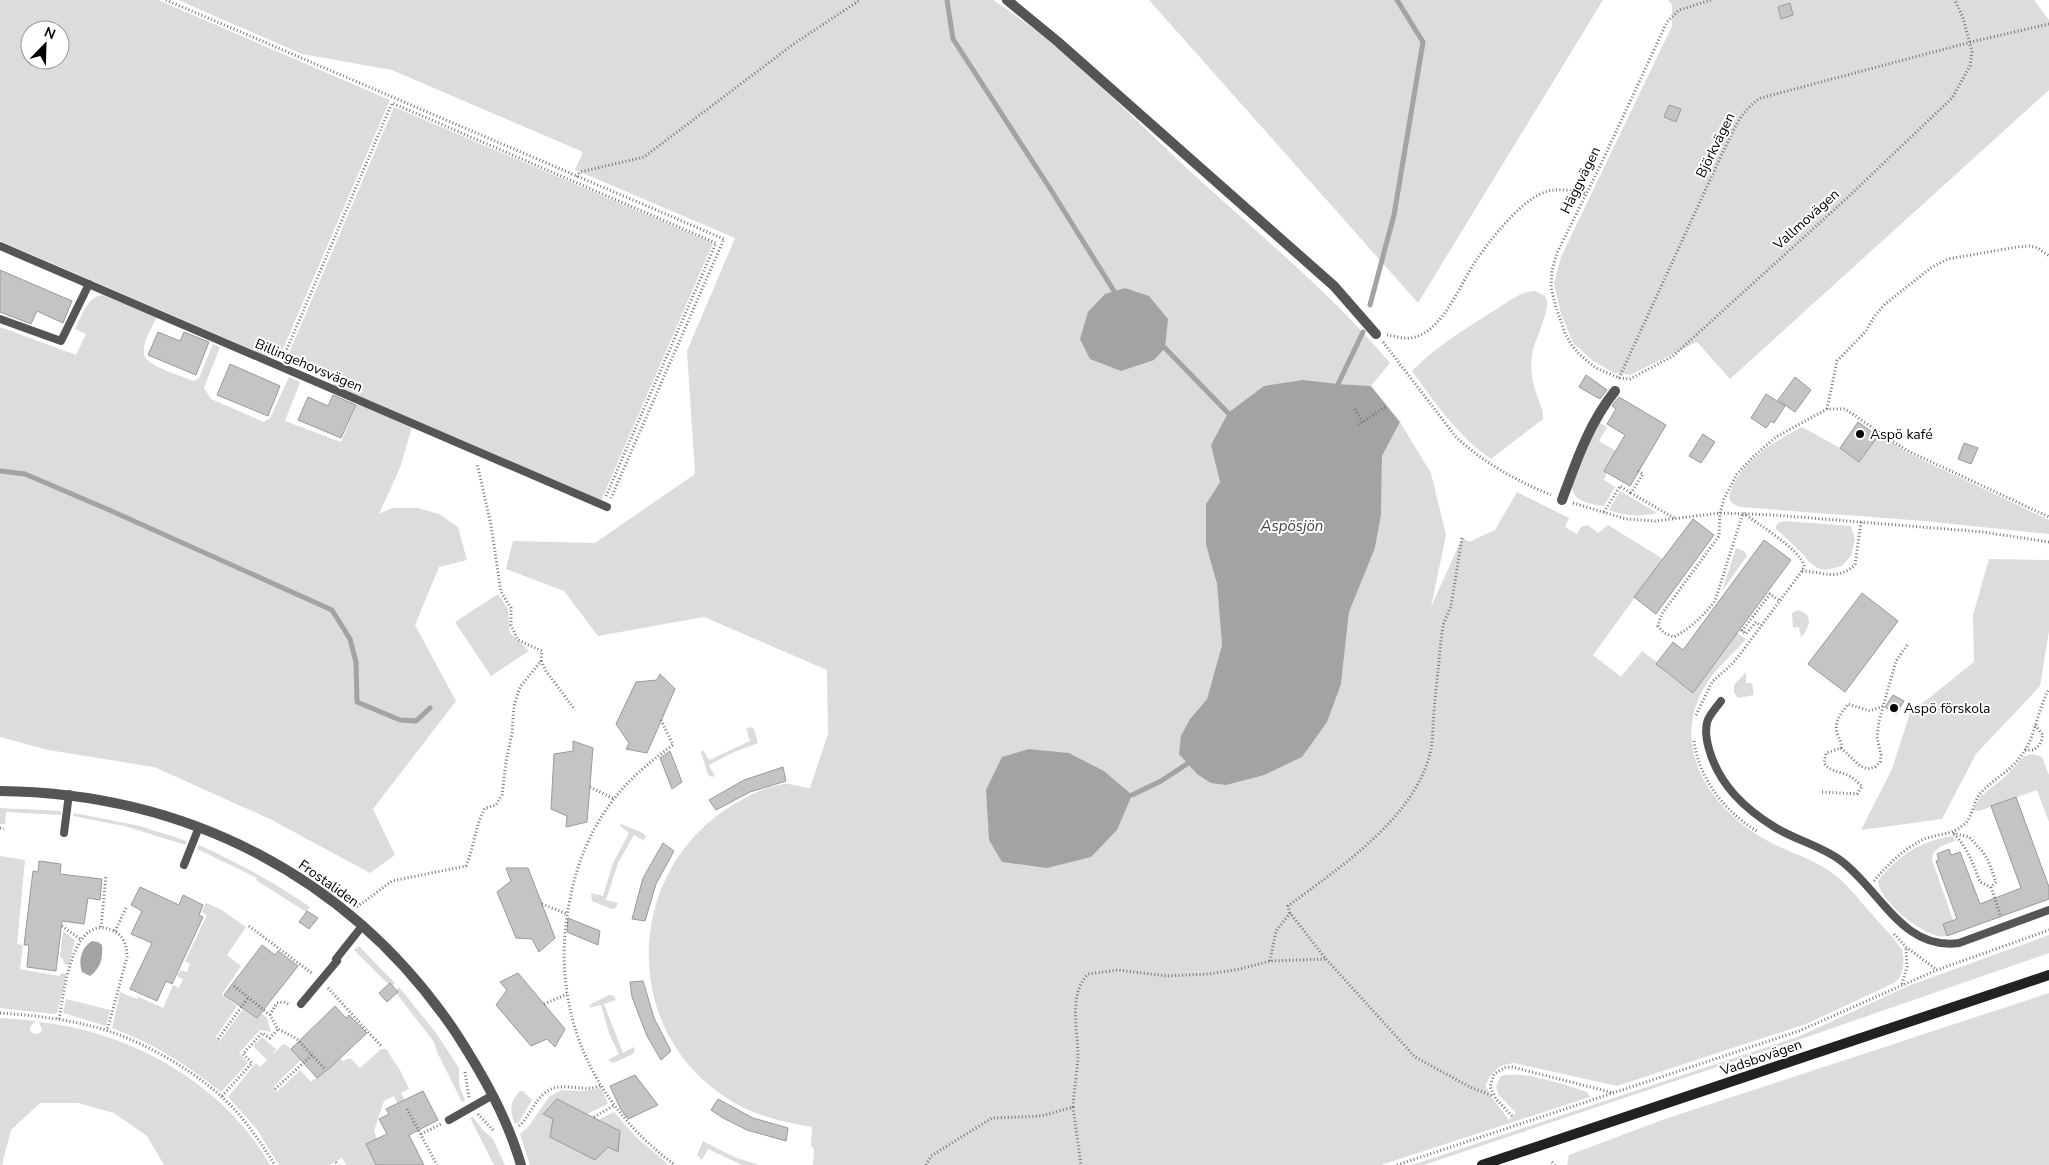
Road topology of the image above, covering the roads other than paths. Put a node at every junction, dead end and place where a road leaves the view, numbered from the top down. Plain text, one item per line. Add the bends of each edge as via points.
1 (1007, 0) edge
2 (0, 246) edge
3 (89, 284) junction
4 (0, 320) edge
5 (1376, 334) road end
6 (1615, 392) dead end
7 (1562, 500) road end
8 (605, 506) road end
9 (1721, 701) dead end
10 (0, 790) edge
11 (69, 794) junction
12 (199, 827) junction
13 (64, 833) dead end
14 (184, 865) dead end
15 (2049, 910) edge
16 (363, 925) junction
17 (2049, 975) edge
18 (302, 1004) dead end
19 (494, 1095) junction
20 (448, 1120) road end
21 (522, 1165) edge
22 (1482, 1165) edge

1 - 5 street via 1334,286
2 - 3 lane, Billingehovsvägen
3 - 4 lane via 61,341
3 - 8 lane, Billingehovsvägen
6 - 7 street via 1592,425
9 - 15 lane via 1707,722 1707,742 1714,766 1725,785 1738,800 1777,829 1838,859 1856,872 1898,920 1916,935 1934,943 1959,943
10 - 11 street, Frostaliden
11 - 12 street, Frostaliden via 116,803
11 - 13 lane
12 - 14 lane
12 - 16 street, Frostaliden via 277,864
16 - 18 lane
16 - 19 street, Frostaliden via 405,967 440,1011
17 - 22 main road, Vadsbovägen
19 - 20 lane
19 - 21 street, Frostaliden

